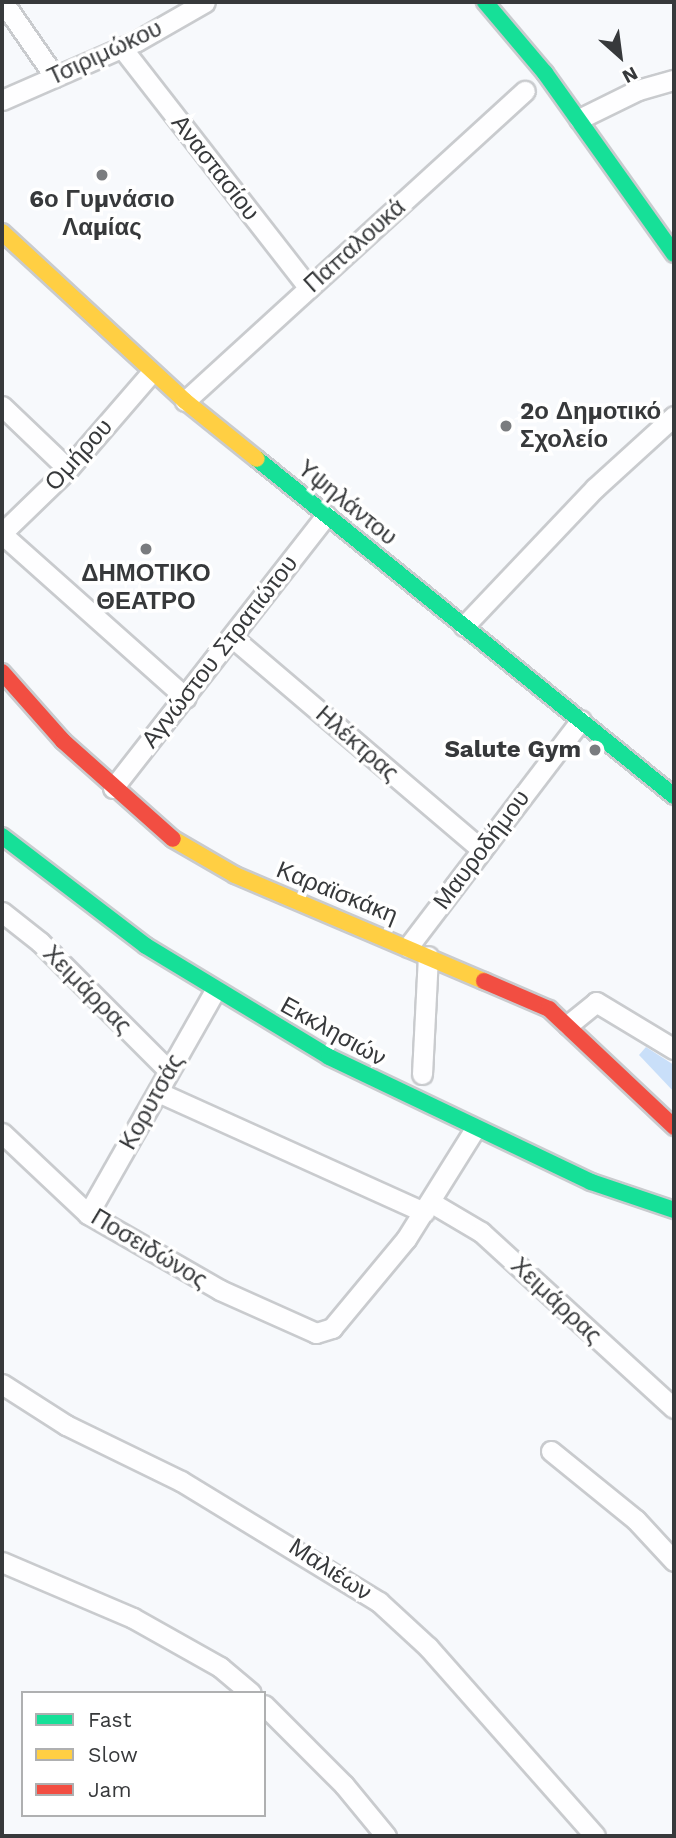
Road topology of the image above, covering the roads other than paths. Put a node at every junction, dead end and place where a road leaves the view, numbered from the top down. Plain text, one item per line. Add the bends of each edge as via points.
1 (3, 2) edge
2 (205, 2) edge
3 (485, 2) edge
4 (122, 48) junction
5 (55, 77) junction
6 (674, 80) edge
7 (525, 91) dead end
8 (2, 100) edge
9 (579, 119) junction
10 (2, 232) edge
11 (674, 254) edge
12 (309, 288) junction
13 (152, 373) junction
14 (185, 401) junction
15 (2, 406) edge
16 (674, 416) edge
17 (68, 469) junction
18 (326, 515) junction
19 (2, 533) edge
20 (464, 626) junction
21 (233, 638) junction
22 (2, 672) edge
23 (186, 698) junction
24 (582, 720) junction
25 (113, 788) junction
26 (674, 796) edge
27 (2, 836) edge
28 (482, 850) junction
29 (2, 912) edge
30 (408, 947) junction
31 (428, 956) junction
32 (215, 990) junction
33 (568, 1025) junction
34 (674, 1049) edge
35 (169, 1071) junction
36 (422, 1074) dead end
37 (158, 1092) junction
38 (674, 1127) edge
39 (474, 1130) junction
40 (2, 1133) edge
41 (428, 1207) junction
42 (674, 1210) edge
43 (89, 1214) junction
44 (2, 1384) edge
45 (674, 1408) edge
46 (551, 1451) dead end
47 (674, 1561) edge
48 (2, 1562) edge
49 (249, 1691) edge
50 (266, 1707) edge
51 (386, 1836) edge
52 (595, 1836) edge

1 - 5 street
2 - 4 street, Τσιριμώκου
3 - 9 street
4 - 5 street, Τσιριμώκου
4 - 12 street, Αναστασίου
5 - 8 street, Τσιριμώκου
6 - 9 street via 638,90
7 - 12 street, Παπαλουκά
9 - 11 street
10 - 13 street, Υψηλάντου
12 - 14 street, Παπαλουκά
13 - 14 street, Υψηλάντου
13 - 17 street, Ομήρου
14 - 18 street, Υψηλάντου
15 - 17 street
16 - 20 street via 595,488
17 - 19 street, Ομήρου
18 - 20 street, Υψηλάντου
18 - 21 street, Αγνώστου Στρατιώτου
19 - 23 street
20 - 24 street, Υψηλάντου
21 - 23 street, Αγνώστου Στρατιώτου
21 - 28 street, Ηλέκτρας
22 - 25 street, Καραϊσκάκη
23 - 25 street, Αγνώστου Στρατιώτου
24 - 26 street, Υψηλάντου
24 - 28 street, Μαυροδήμου
25 - 30 street, Καραϊσκάκη via 201,858
27 - 32 street, Εκκλησιών via 146,946
28 - 30 street, Μαυροδήμου
29 - 35 street, Χειμάρρας via 40,942
30 - 31 street, Καραϊσκάκη
31 - 33 street, Καραϊσκάκη via 522,995
31 - 36 street
32 - 35 street, Κορυτσάς
32 - 39 street, Εκκλησιών via 349,1068
33 - 34 street via 596,1002
33 - 38 street, Καραϊσκάκη
35 - 37 street, Κορυτσάς
37 - 41 street, Χειμάρρας
37 - 43 street, Κορυτσάς
39 - 41 street
39 - 42 street, Εκκλησιών via 591,1182
40 - 43 street, Ποσειδώνος
41 - 43 street, Ποσειδώνος via 347,1312 332,1328 316,1333 208,1284
41 - 45 street, Χειμάρρας via 481,1232
44 - 52 street, Μαλιέων via 66,1425 181,1481 379,1602 428,1647
46 - 47 street via 636,1520
48 - 49 street via 133,1618 220,1667
50 - 51 street via 344,1784

